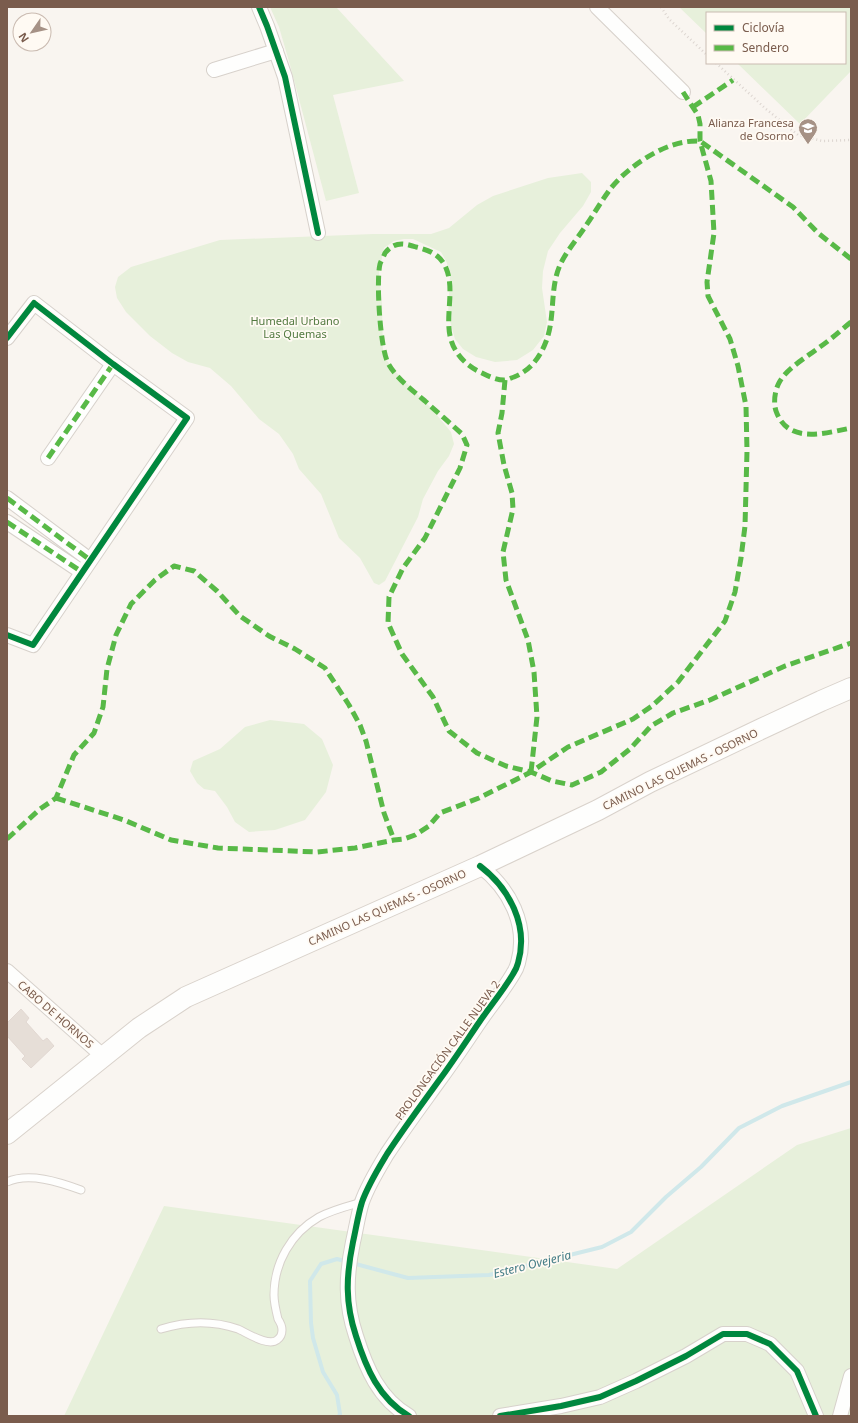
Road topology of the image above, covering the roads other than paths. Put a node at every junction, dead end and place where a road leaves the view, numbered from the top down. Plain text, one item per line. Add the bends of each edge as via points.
1 (259, 7) edge
2 (597, 7) edge
3 (276, 51) junction
4 (214, 70) dead end
5 (683, 92) dead end
6 (318, 233) dead end
7 (7, 338) edge
8 (113, 364) junction
9 (48, 458) dead end
10 (7, 498) edge
11 (7, 522) edge
12 (90, 560) junction
13 (82, 572) junction
14 (7, 636) edge
15 (851, 688) edge
16 (480, 866) junction
17 (7, 971) edge
18 (104, 1057) junction
19 (7, 1134) edge
20 (7, 1182) edge
21 (81, 1190) dead end
22 (362, 1202) junction
23 (160, 1329) dead end
24 (851, 1376) edge
25 (409, 1416) edge
26 (500, 1416) edge
27 (816, 1416) edge
28 (840, 1416) edge

1 - 3 street
2 - 5 street
3 - 4 street
3 - 6 street via 286,78
7 - 8 street via 34,303
8 - 9 street
8 - 12 street via 187,418
10 - 12 street
11 - 13 street
12 - 13 street
13 - 14 street via 32,645
15 - 16 main road, CAMINO LAS QUEMAS - OSORNO via 691,762
16 - 18 main road, CAMINO LAS QUEMAS - OSORNO via 186,997 139,1028
16 - 22 street, PROLONGACIÓN CALLE NUEVA 2 via 496,880 514,907 521,941 518,964 504,990 404,1127 377,1171
17 - 18 street, CABO DE HORNOS
18 - 19 main road, CAMINO LAS QUEMAS - OSORNO
20 - 21 lane via 18,1178 33,1179 60,1183
22 - 23 lane via 320,1217 302,1230 288,1247 279,1265 275,1285 275,1307 282,1332 276,1341 267,1342 228,1326 204,1322 182,1323
22 - 25 street, PROLONGACIÓN CALLE NUEVA 2 via 347,1278 354,1330 365,1361 383,1395
24 - 28 street
26 - 27 street via 600,1397 686,1356 723,1334 747,1334 770,1344 796,1371

